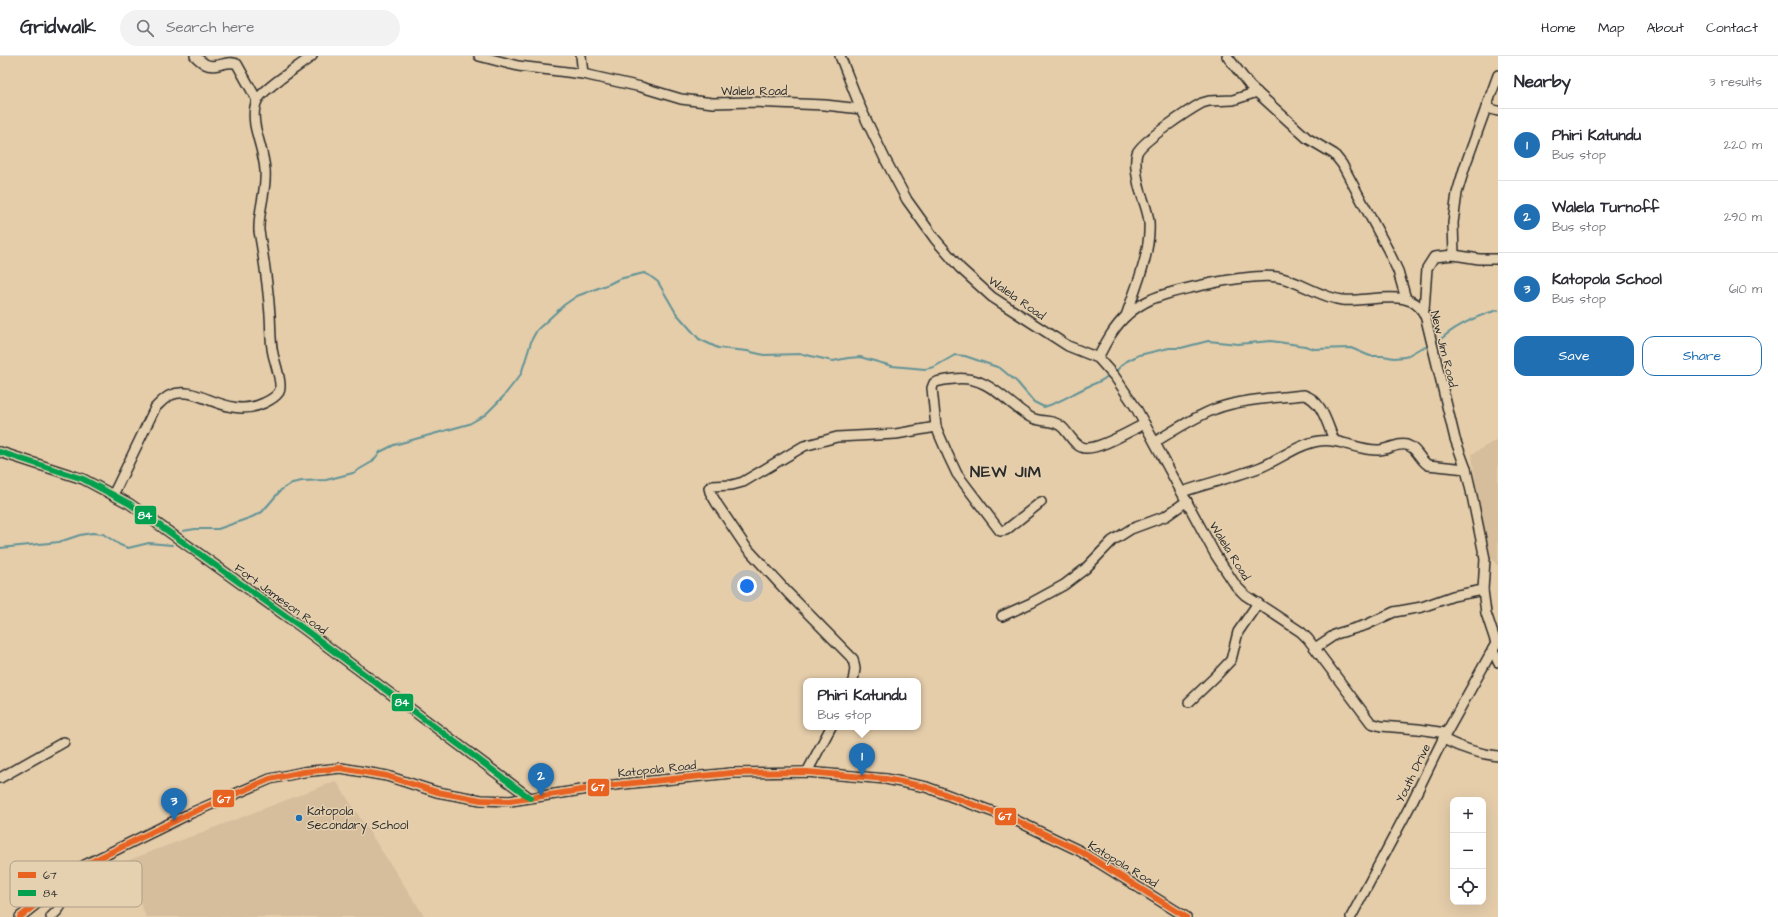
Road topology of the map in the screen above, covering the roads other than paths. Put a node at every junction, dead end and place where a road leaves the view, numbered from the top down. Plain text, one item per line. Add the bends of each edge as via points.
1 (195, 56) edge
2 (312, 56) edge
3 (479, 56) edge
4 (581, 56) edge
5 (840, 56) edge
6 (1227, 56) edge
7 (583, 74) junction
8 (1498, 75) edge
9 (1257, 92) junction
10 (257, 100) junction
11 (1486, 108) junction
12 (861, 109) junction
13 (1498, 111) edge
14 (1454, 255) junction
15 (1498, 259) edge
16 (1406, 299) junction
17 (1424, 310) junction
18 (1126, 316) junction
19 (1098, 358) junction
20 (1145, 424) junction
21 (936, 427) junction
22 (1334, 440) junction
23 (1155, 442) junction
24 (0, 452) edge
25 (1466, 469) junction
26 (1182, 492) junction
27 (113, 495) junction
28 (1187, 500) junction
29 (1041, 502) dead end
30 (1484, 590) junction
31 (1258, 603) junction
32 (1002, 616) dead end
33 (1496, 644) edge
34 (1315, 648) junction
35 (1498, 662) edge
36 (853, 678) edge
37 (1189, 702) dead end
38 (829, 730) edge
39 (1445, 736) junction
40 (64, 742) dead end
41 (1498, 756) edge
42 (807, 772) junction
43 (0, 778) edge
44 (530, 798) junction
45 (93, 861) edge
46 (32, 907) edge
47 (60, 907) edge
48 (20, 917) edge
49 (51, 917) edge
50 (1186, 917) edge
51 (1351, 917) edge

1 - 10 street via 206,65 231,62 237,64
2 - 10 street
3 - 7 street, Walela Road via 518,66
4 - 7 street
5 - 12 street
6 - 9 street
7 - 12 street, Walela Road via 681,99
8 - 11 street
9 - 16 street via 1307,138 1334,154 1342,164 1398,271
9 - 18 street via 1233,100 1202,103 1156,134 1137,153 1139,187 1149,220 1149,233 1140,276
10 - 27 street via 255,124 266,183 259,231 268,289 271,346 280,384 279,391 274,398 246,408 229,407 202,397 181,393 164,398 155,408
11 - 13 street
11 - 14 street via 1457,193 1453,223
12 - 19 street, Walela Road via 906,200 960,268 992,297 1019,315 1068,346
14 - 15 street
14 - 17 street via 1434,257 1427,268
16 - 17 street, New Jim Road
16 - 18 street via 1344,300 1276,277 1256,277 1174,292 1153,299
17 - 25 street, New Jim Road via 1455,439
18 - 19 street via 1110,334
19 - 20 street, Walela Road via 1115,377
20 - 21 street via 1099,445 1080,447 1061,426 1031,418 982,382 965,378 939,380 934,383 932,388
20 - 23 street, Walela Road
21 - 29 street via 957,474 1000,531 1006,530
21 - 36 street via 896,434 838,437 804,446 744,482 709,488 746,547 853,659 855,668
22 - 23 street via 1318,404 1311,397 1304,395 1257,400 1216,409 1191,420
22 - 25 street via 1372,450 1403,444 1410,446 1428,465
22 - 26 street via 1304,446 1261,467
23 - 26 street, Walela Road
24 - 27 street, Fort Jameson Road via 83,479
25 - 30 street, New Jim Road via 1485,559
26 - 28 street, Walela Road
27 - 44 street, Fort Jameson Road via 130,504 298,625
28 - 31 street, Walela Road via 1215,554 1236,586
28 - 32 street via 1166,516 1131,529 1112,542 1085,570 1064,585
30 - 33 street, New Jim Road via 1486,613
30 - 34 street via 1394,612 1366,625 1336,634
31 - 34 street, Walela Road via 1301,632
31 - 37 street via 1238,632 1231,660
33 - 35 street, New Jim Road
33 - 39 street, Youth Drive
34 - 39 street, Walela Road via 1371,723 1418,729
38 - 42 street
39 - 41 street, Walela Road via 1476,753
39 - 51 street, Youth Drive
40 - 43 street
42 - 44 street, Katopola Road via 731,773 614,785
42 - 50 street, Katopola Road via 907,783 988,809 1080,852
44 - 45 street, Katopola Road via 510,801 481,800 437,792 387,776 341,768 303,772 270,779 191,813
46 - 48 street, Katopola Road
47 - 49 street

